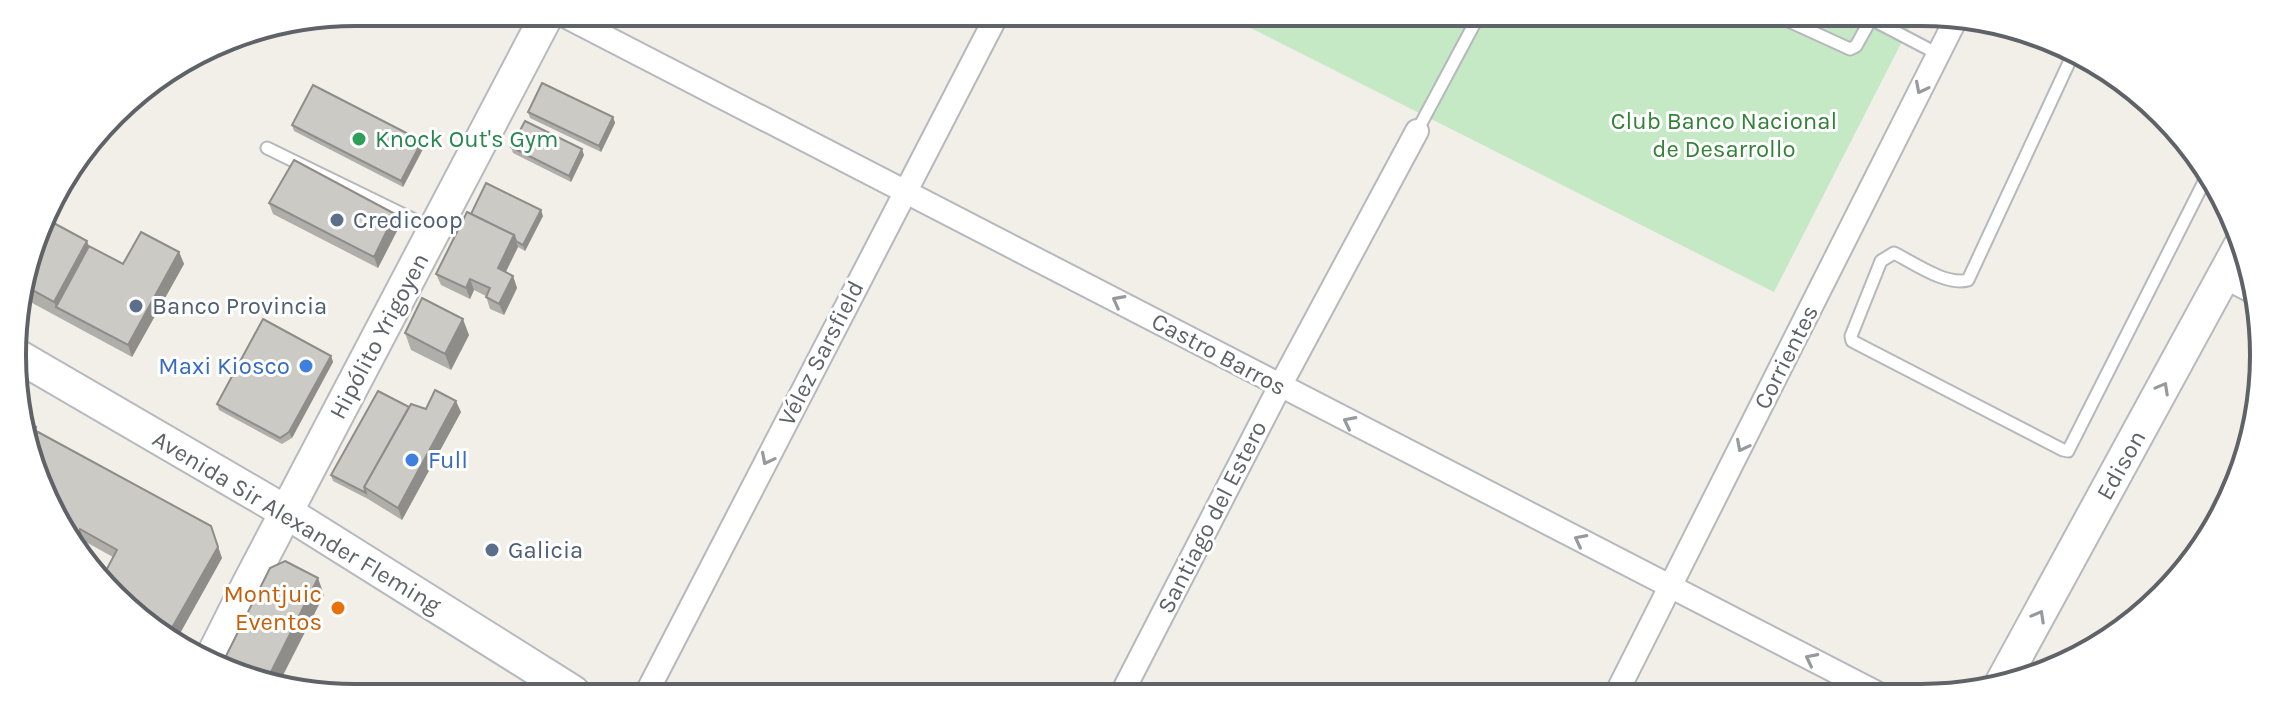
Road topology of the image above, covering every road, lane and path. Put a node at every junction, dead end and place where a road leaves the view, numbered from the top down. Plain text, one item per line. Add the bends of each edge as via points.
1 (541, 26) edge
2 (584, 26) edge
3 (991, 26) edge
4 (1473, 26) edge
5 (1800, 26) edge
6 (1867, 26) edge
7 (1884, 26) edge
8 (1951, 28) edge
9 (1938, 54) junction
10 (2069, 61) edge
11 (1417, 131) joint
12 (267, 148) dead end
13 (2202, 185) edge
14 (905, 190) junction
15 (435, 230) junction
16 (2235, 256) edge
17 (2224, 277) junction
18 (2243, 287) edge
19 (26, 361) edge
20 (1280, 386) junction
21 (286, 512) junction
22 (1671, 587) junction
23 (214, 652) edge
24 (2007, 673) edge
25 (560, 684) edge
26 (651, 684) edge
27 (1127, 684) edge
28 (1621, 684) edge
29 (1860, 684) edge

1 - 15 street, Hipólito Yrigoyen
2 - 14 street, Castro Barros
3 - 14 street, Vélez Sarsfield
4 - 11 lane
5 - 6 lane via 1850,49
7 - 9 lane
8 - 9 street, Corrientes
9 -> 22 street, Corrientes
10 - 13 lane via 1968,280 1948,281 1894,253 1881,261 1852,341 2068,451
11 - 20 street, Santiago del Estero
12 - 15 lane
20 -> 14 street, Castro Barros
14 -> 26 street, Vélez Sarsfield
15 - 21 street, Hipólito Yrigoyen
16 - 17 street, Edison
17 - 18 street
24 -> 17 street, Edison
19 - 21 street, Avenida Sir Alexander Fleming
22 -> 20 street, Castro Barros
20 - 27 street, Santiago del Estero
21 - 23 street, Hipólito Yrigoyen
21 - 25 street, Avenida Sir Alexander Fleming
22 - 28 street, Corrientes
29 -> 22 street, Castro Barros

